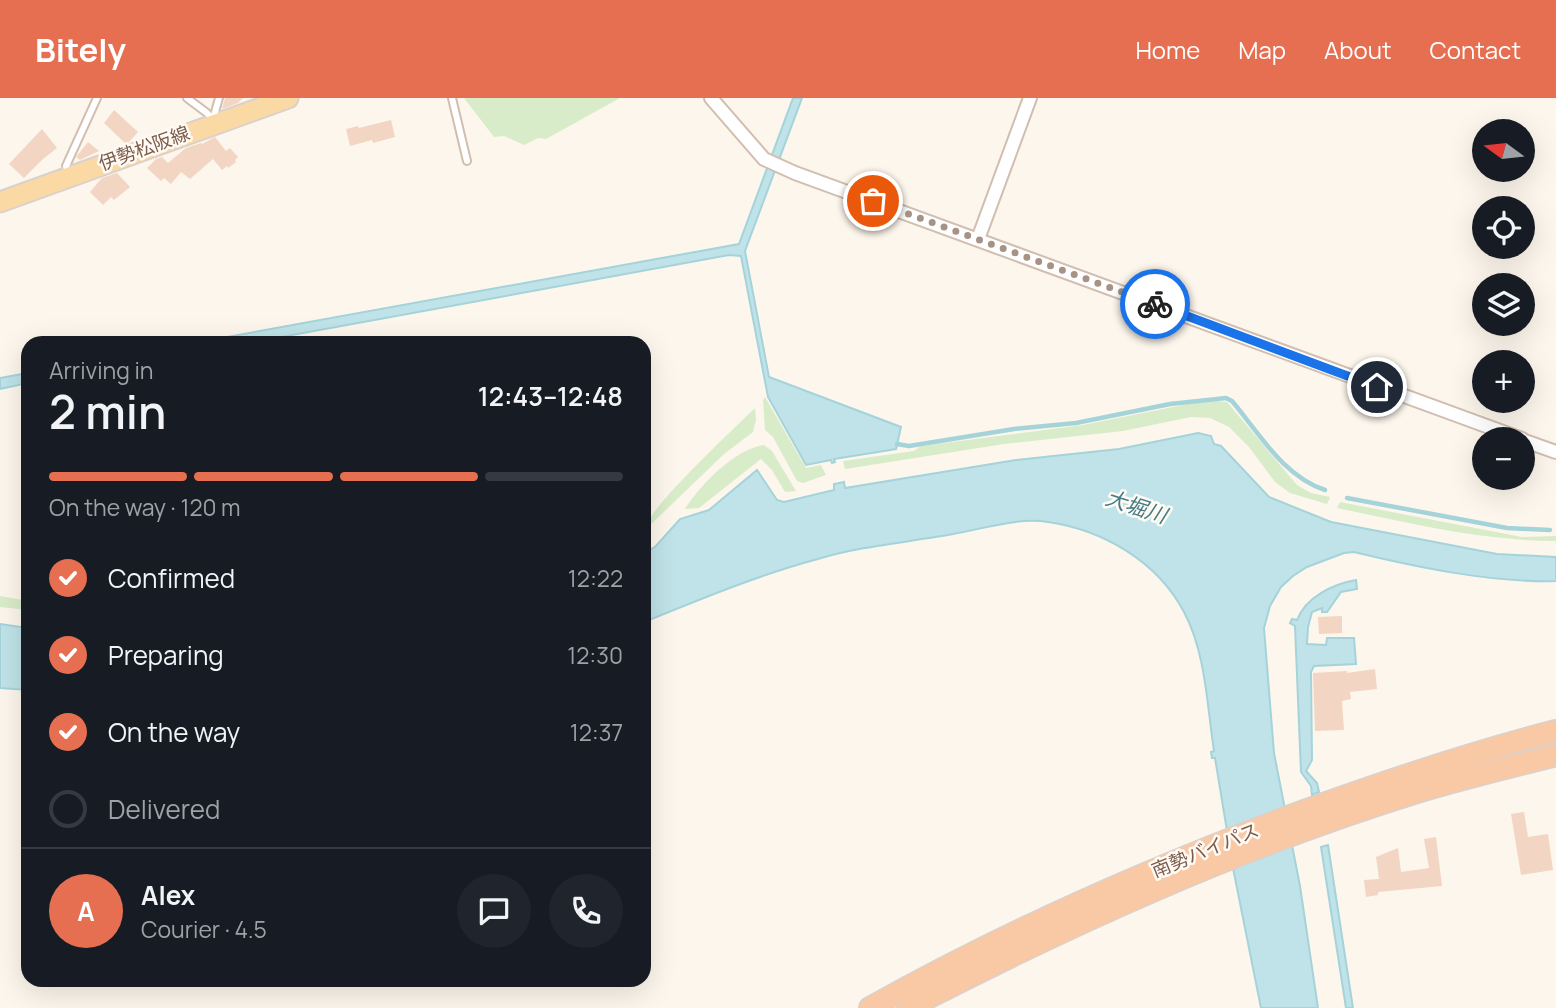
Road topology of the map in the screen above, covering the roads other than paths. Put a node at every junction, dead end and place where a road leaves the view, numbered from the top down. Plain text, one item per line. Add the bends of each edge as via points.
1 (97, 98) edge
2 (187, 98) edge
3 (219, 98) edge
4 (288, 98) edge
5 (452, 98) edge
6 (711, 98) edge
7 (1030, 98) edge
8 (214, 121) junction
9 (467, 161) dead end
10 (69, 175) junction
11 (0, 202) edge
12 (978, 239) junction
13 (1489, 427) edge
14 (1535, 444) edge
15 (1556, 452) edge
16 (1556, 731) edge
17 (1556, 755) edge
18 (1340, 808) junction
19 (1222, 851) junction
20 (870, 1008) edge
21 (908, 1008) edge

1 - 10 lane via 66,166
2 - 8 lane
3 - 8 lane
4 - 8 main road, 伊勢松阪線
5 - 9 lane
6 - 12 street via 767,160
7 - 12 street
8 - 10 main road, 伊勢松阪線
10 - 11 main road, 伊勢松阪線
12 - 13 street
14 - 15 street
16 - 18 highway, 南勢バイパス via 1428,768
17 - 18 highway, 南勢バイパス
18 - 19 highway, 南勢バイパス
19 - 20 highway, 南勢バイパス via 1045,918
19 - 21 highway, 南勢バイパス

